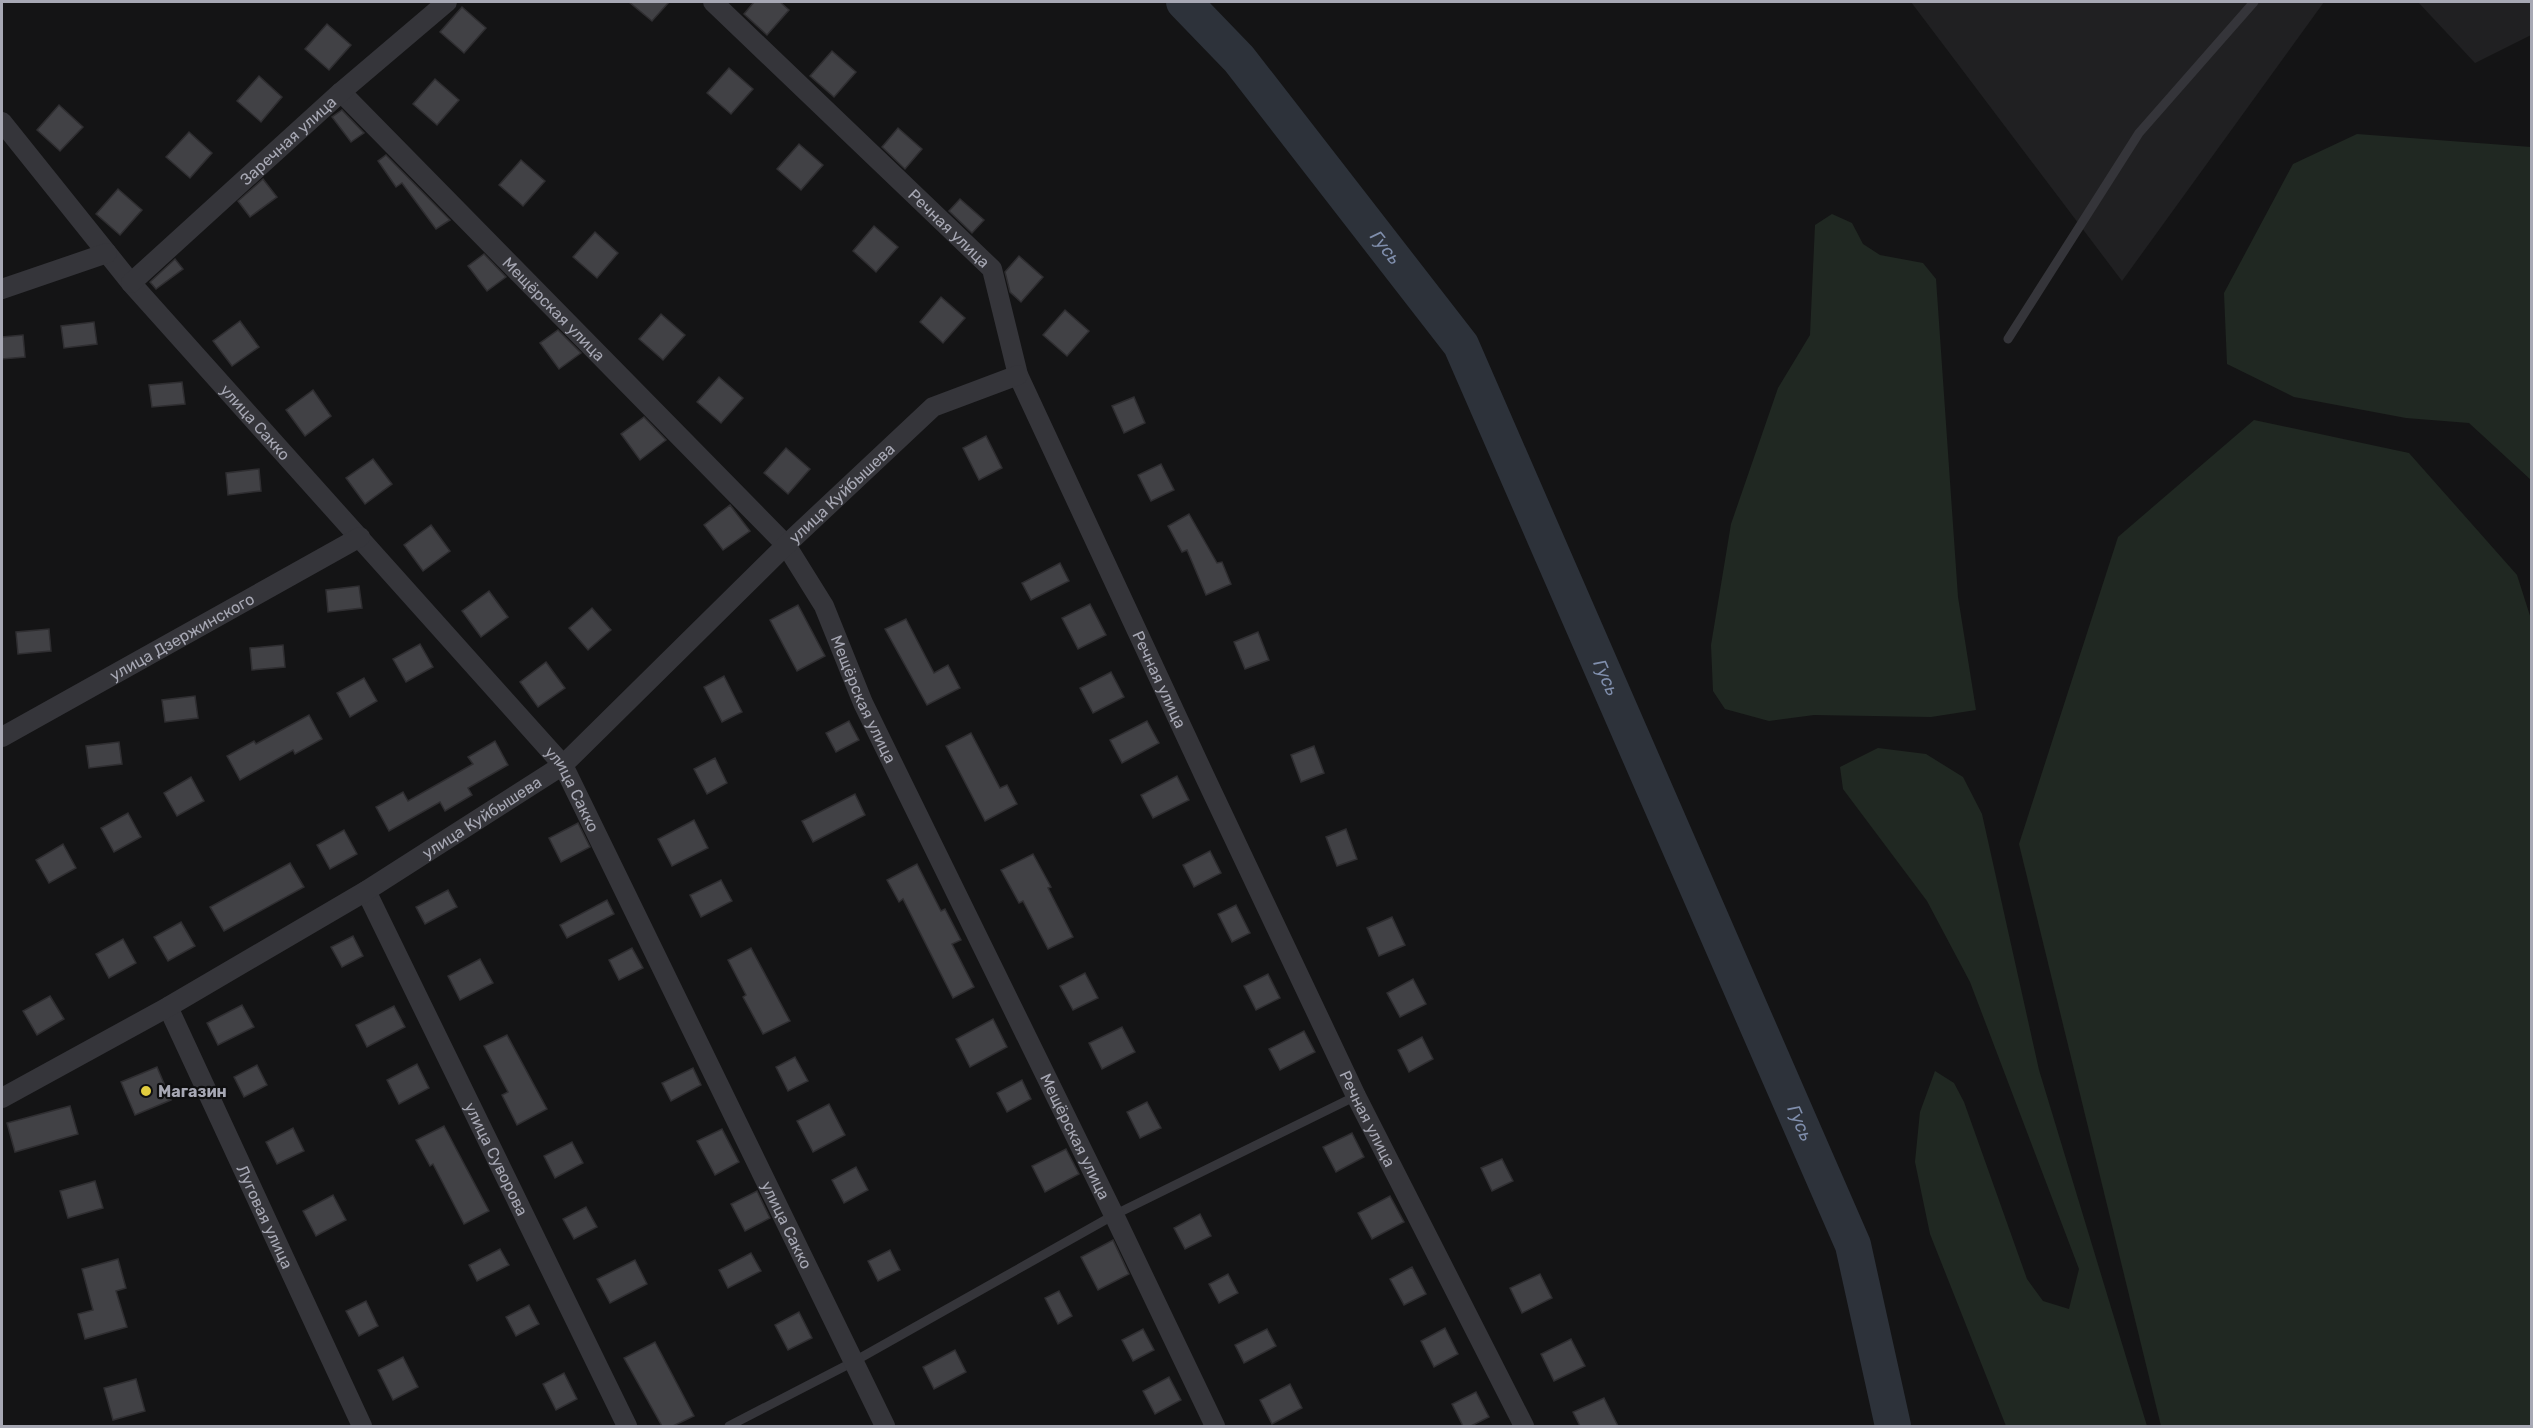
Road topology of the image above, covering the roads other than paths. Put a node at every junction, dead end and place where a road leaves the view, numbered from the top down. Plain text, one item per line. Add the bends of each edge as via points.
1 (447, 2) edge
2 (713, 2) edge
3 (2254, 2) edge
4 (341, 92) junction
5 (2, 122) edge
6 (107, 253) junction
7 (131, 283) junction
8 (2, 289) edge
9 (2008, 339) dead end
10 (1018, 375) junction
11 (360, 537) junction
12 (786, 545) junction
13 (2, 737) edge
14 (563, 765) junction
15 (366, 891) junction
16 (168, 1007) junction
17 (1356, 1096) junction
18 (2, 1098) edge
19 (1114, 1215) junction
20 (853, 1362) junction
21 (362, 1426) edge
22 (627, 1426) edge
23 (729, 1426) edge
24 (885, 1426) edge
25 (1215, 1426) edge
26 (1524, 1426) edge

1 - 4 street, Заречная улица
2 - 10 street, Речная улица via 992,269
3 - 9 lane via 2139,133
4 - 7 street, Заречная улица
4 - 12 street, Мещёрская улица
5 - 6 street, улица Сакко
6 - 7 street, улица Сакко
6 - 8 street
7 - 11 street, улица Сакко
10 - 12 street, улица Куйбышева via 933,407
10 - 17 street, Речная улица
11 - 13 street, улица Дзержинского
11 - 14 street, улица Сакко
12 - 14 street, улица Куйбышева
12 - 19 street, Мещёрская улица via 824,606 863,703
14 - 15 street, улица Куйбышева
14 - 20 street, улица Сакко
15 - 16 street, улица Куйбышева
15 - 22 street, улица Суворова
16 - 18 street, улица Куйбышева
16 - 21 street, Луговая улица
17 - 19 lane
17 - 26 street, Речная улица
19 - 20 lane
19 - 25 street, Мещёрская улица
20 - 23 lane
20 - 24 street, улица Сакко

